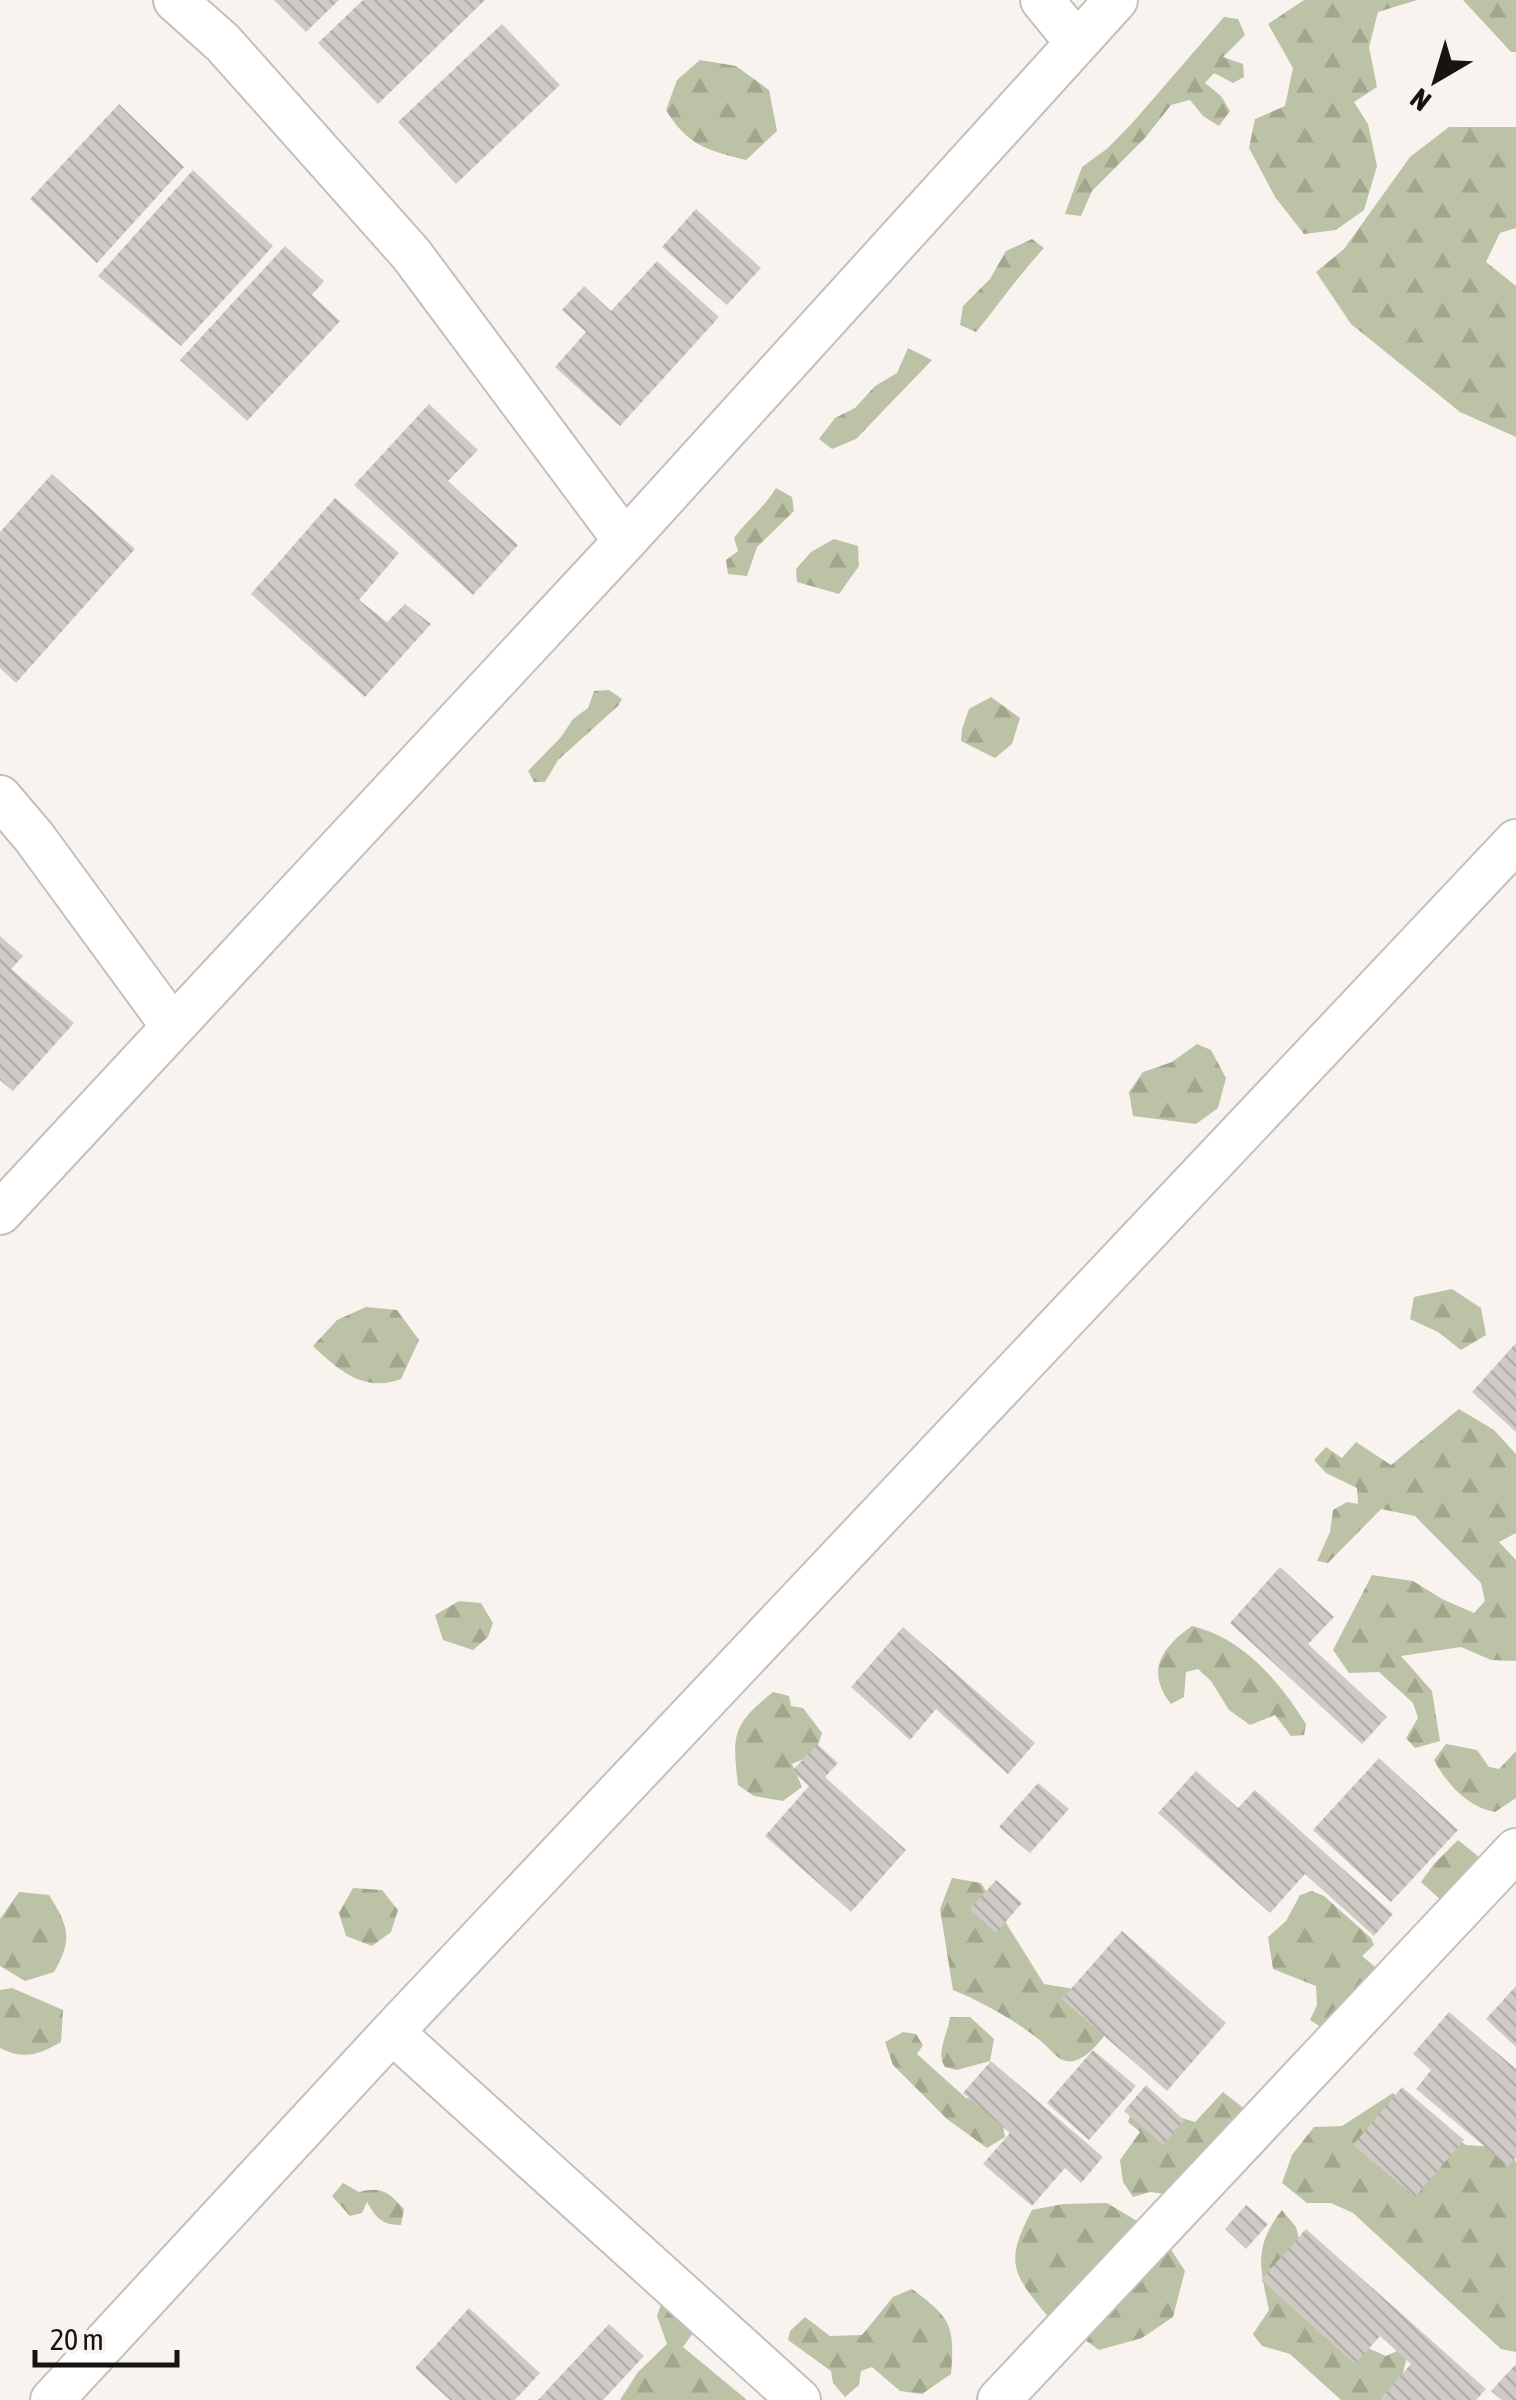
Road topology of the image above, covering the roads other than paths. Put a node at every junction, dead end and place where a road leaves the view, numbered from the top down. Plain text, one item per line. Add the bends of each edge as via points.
1 (176, 0) edge
2 (1042, 0) edge
3 (1116, 0) edge
4 (1077, 43) junction
5 (625, 542) junction
6 (0, 796) edge
7 (1516, 841) edge
8 (173, 1027) junction
9 (0, 1213) edge
10 (1516, 1850) edge
11 (392, 2032) junction
12 (52, 2400) edge
13 (799, 2400) edge
14 (998, 2400) edge

1 - 5 street via 223,43 411,254
2 - 4 street
3 - 4 street
4 - 5 street
5 - 8 street
6 - 8 street
7 - 11 street
8 - 9 street
10 - 14 street
11 - 12 street
11 - 13 street

